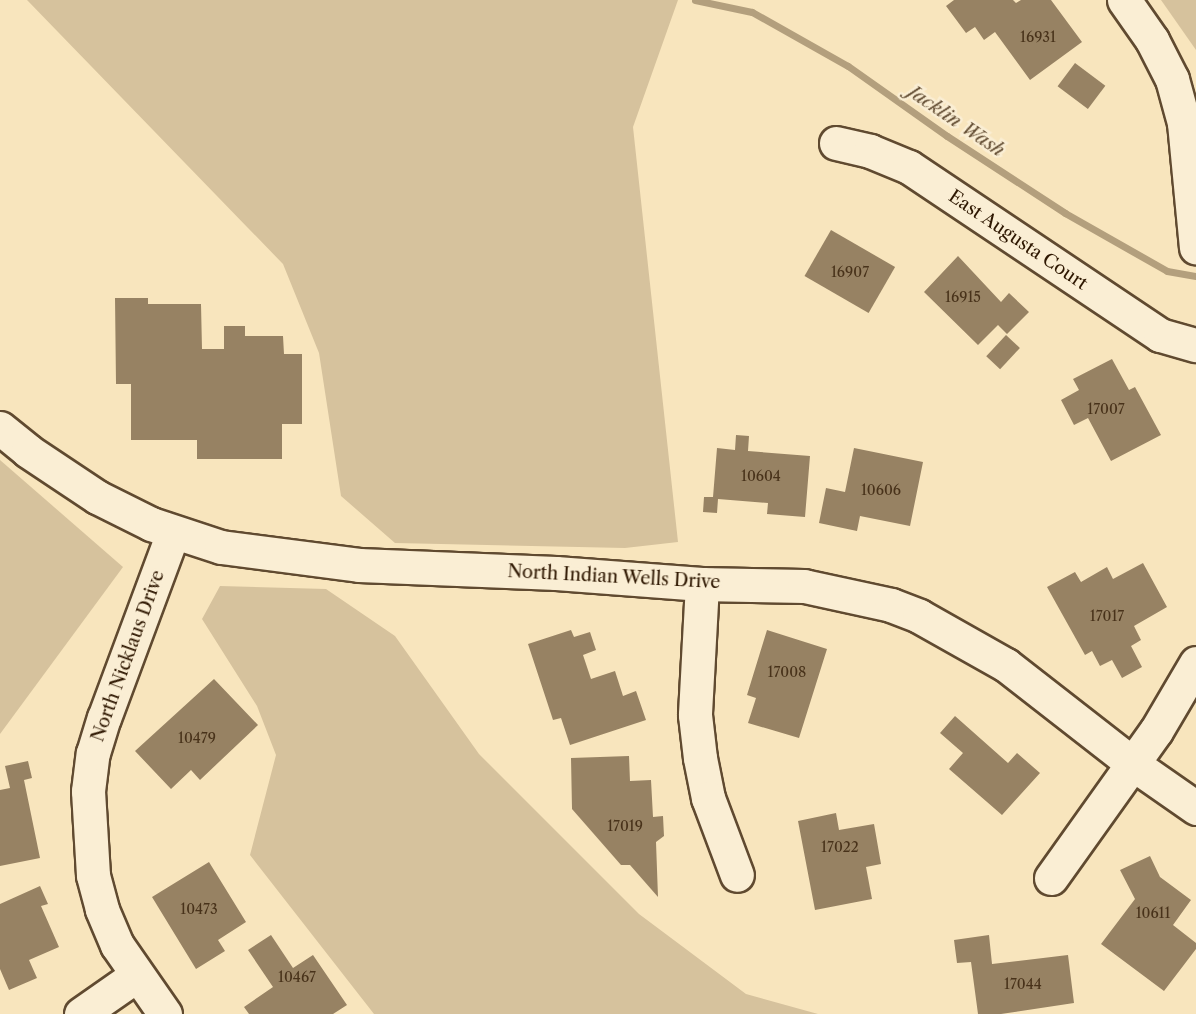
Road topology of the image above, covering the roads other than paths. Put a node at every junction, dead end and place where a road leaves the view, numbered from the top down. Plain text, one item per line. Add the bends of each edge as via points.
1 (1124, 0) edge
2 (836, 143) dead end
3 (1196, 247) edge
4 (1196, 345) edge
5 (0, 428) edge
6 (173, 532) junction
7 (702, 584) junction
8 (1196, 663) edge
9 (1133, 764) junction
10 (1196, 808) edge
11 (737, 875) dead end
12 (1051, 878) dead end
13 (137, 975) junction
14 (81, 1014) edge
15 (165, 1014) edge

1 - 3 street via 1172,79 1184,123
2 - 4 street, East Augusta Court via 909,167 1160,335
5 - 6 street, North Indian Wells Drive via 97,497
6 - 7 street, North Indian Wells Drive via 221,547 342,564
6 - 13 street, North Nicklaus Drive via 108,706 93,753 88,791 92,863 102,909 117,945
7 - 9 street, North Indian Wells Drive via 804,586 909,613 1006,665
7 - 11 street via 695,715 700,758 708,798
8 - 9 street
9 - 10 street, North Indian Wells Drive
9 - 12 street
13 - 14 street
13 - 15 street, North Nicklaus Drive

